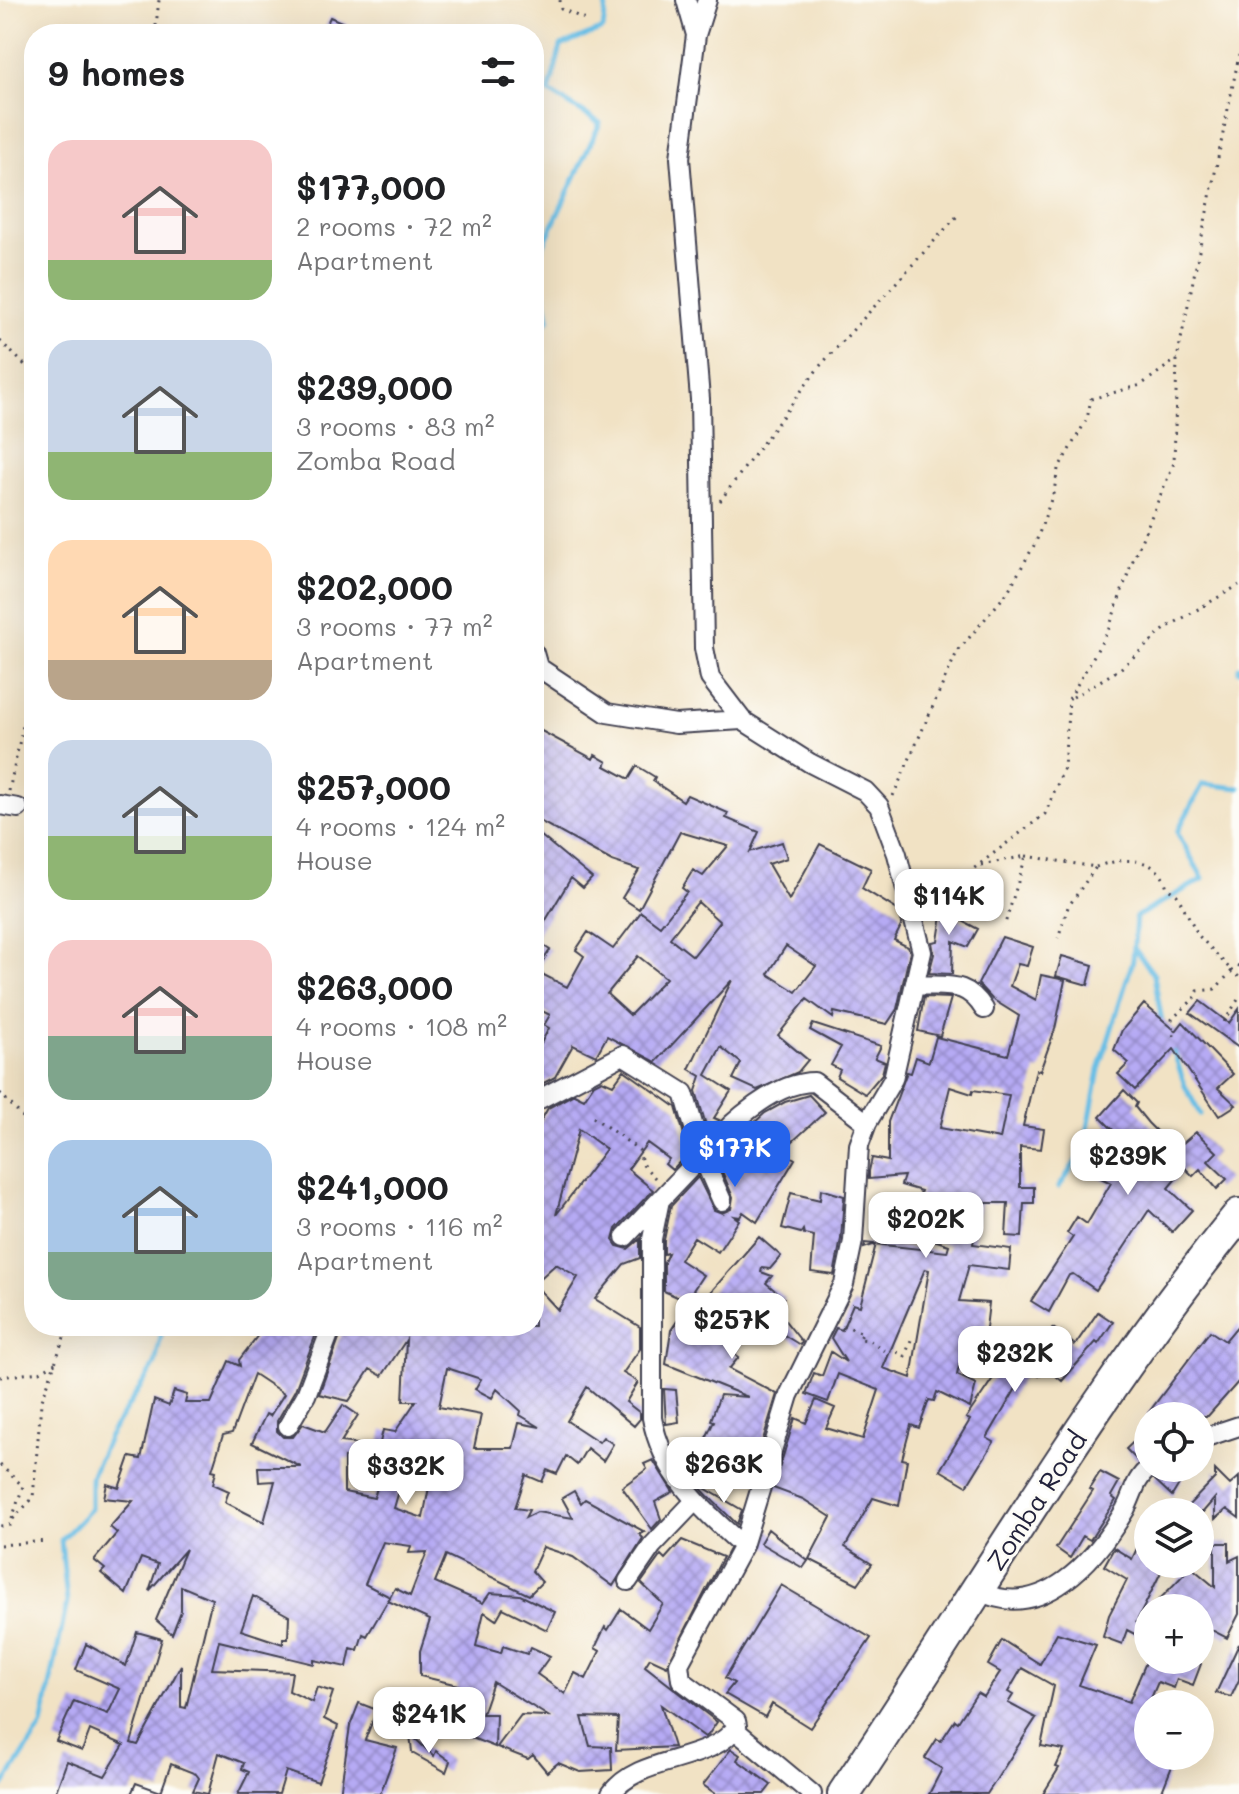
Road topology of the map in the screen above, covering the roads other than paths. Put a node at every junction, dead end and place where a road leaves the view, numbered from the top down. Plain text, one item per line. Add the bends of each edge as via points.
1 (686, 0) edge
2 (707, 0) edge
3 (696, 35) junction
4 (544, 671) edge
5 (742, 720) junction
6 (917, 985) junction
7 (984, 1009) dead end
8 (544, 1097) edge
9 (867, 1123) junction
10 (703, 1158) junction
11 (660, 1200) junction
12 (722, 1201) dead end
13 (1239, 1215) edge
14 (625, 1237) dead end
15 (328, 1336) edge
16 (288, 1426) dead end
17 (1239, 1426) edge
18 (1214, 1434) edge
19 (1137, 1482) edge
20 (694, 1502) junction
21 (743, 1546) junction
22 (628, 1581) dead end
23 (979, 1591) junction
24 (735, 1730) junction
25 (611, 1794) edge
26 (812, 1794) edge
27 (844, 1794) edge

1 - 3 street
2 - 3 street
3 - 5 street via 680,158 700,399 704,648 710,678
4 - 5 street via 607,713 676,724
5 - 6 street via 865,791 888,824 922,952
6 - 7 street via 966,988
6 - 9 street via 893,1079
8 - 10 street via 623,1055 684,1093
9 - 10 street via 825,1087 805,1082 749,1109
9 - 21 street via 855,1171 853,1241 844,1284 789,1395
10 - 11 street
10 - 12 street
11 - 14 street
11 - 20 street via 652,1239 652,1418 679,1483
13 - 23 highway, Zomba Road via 1164,1309 1030,1504
15 - 16 street
17 - 18 street
19 - 23 street via 1101,1547 1069,1578 1031,1598 1003,1600
20 - 21 street
20 - 22 street via 652,1546
21 - 24 street via 679,1668 689,1688 736,1721
23 - 27 highway, Zomba Road
24 - 25 street via 681,1758 627,1776
24 - 26 street

